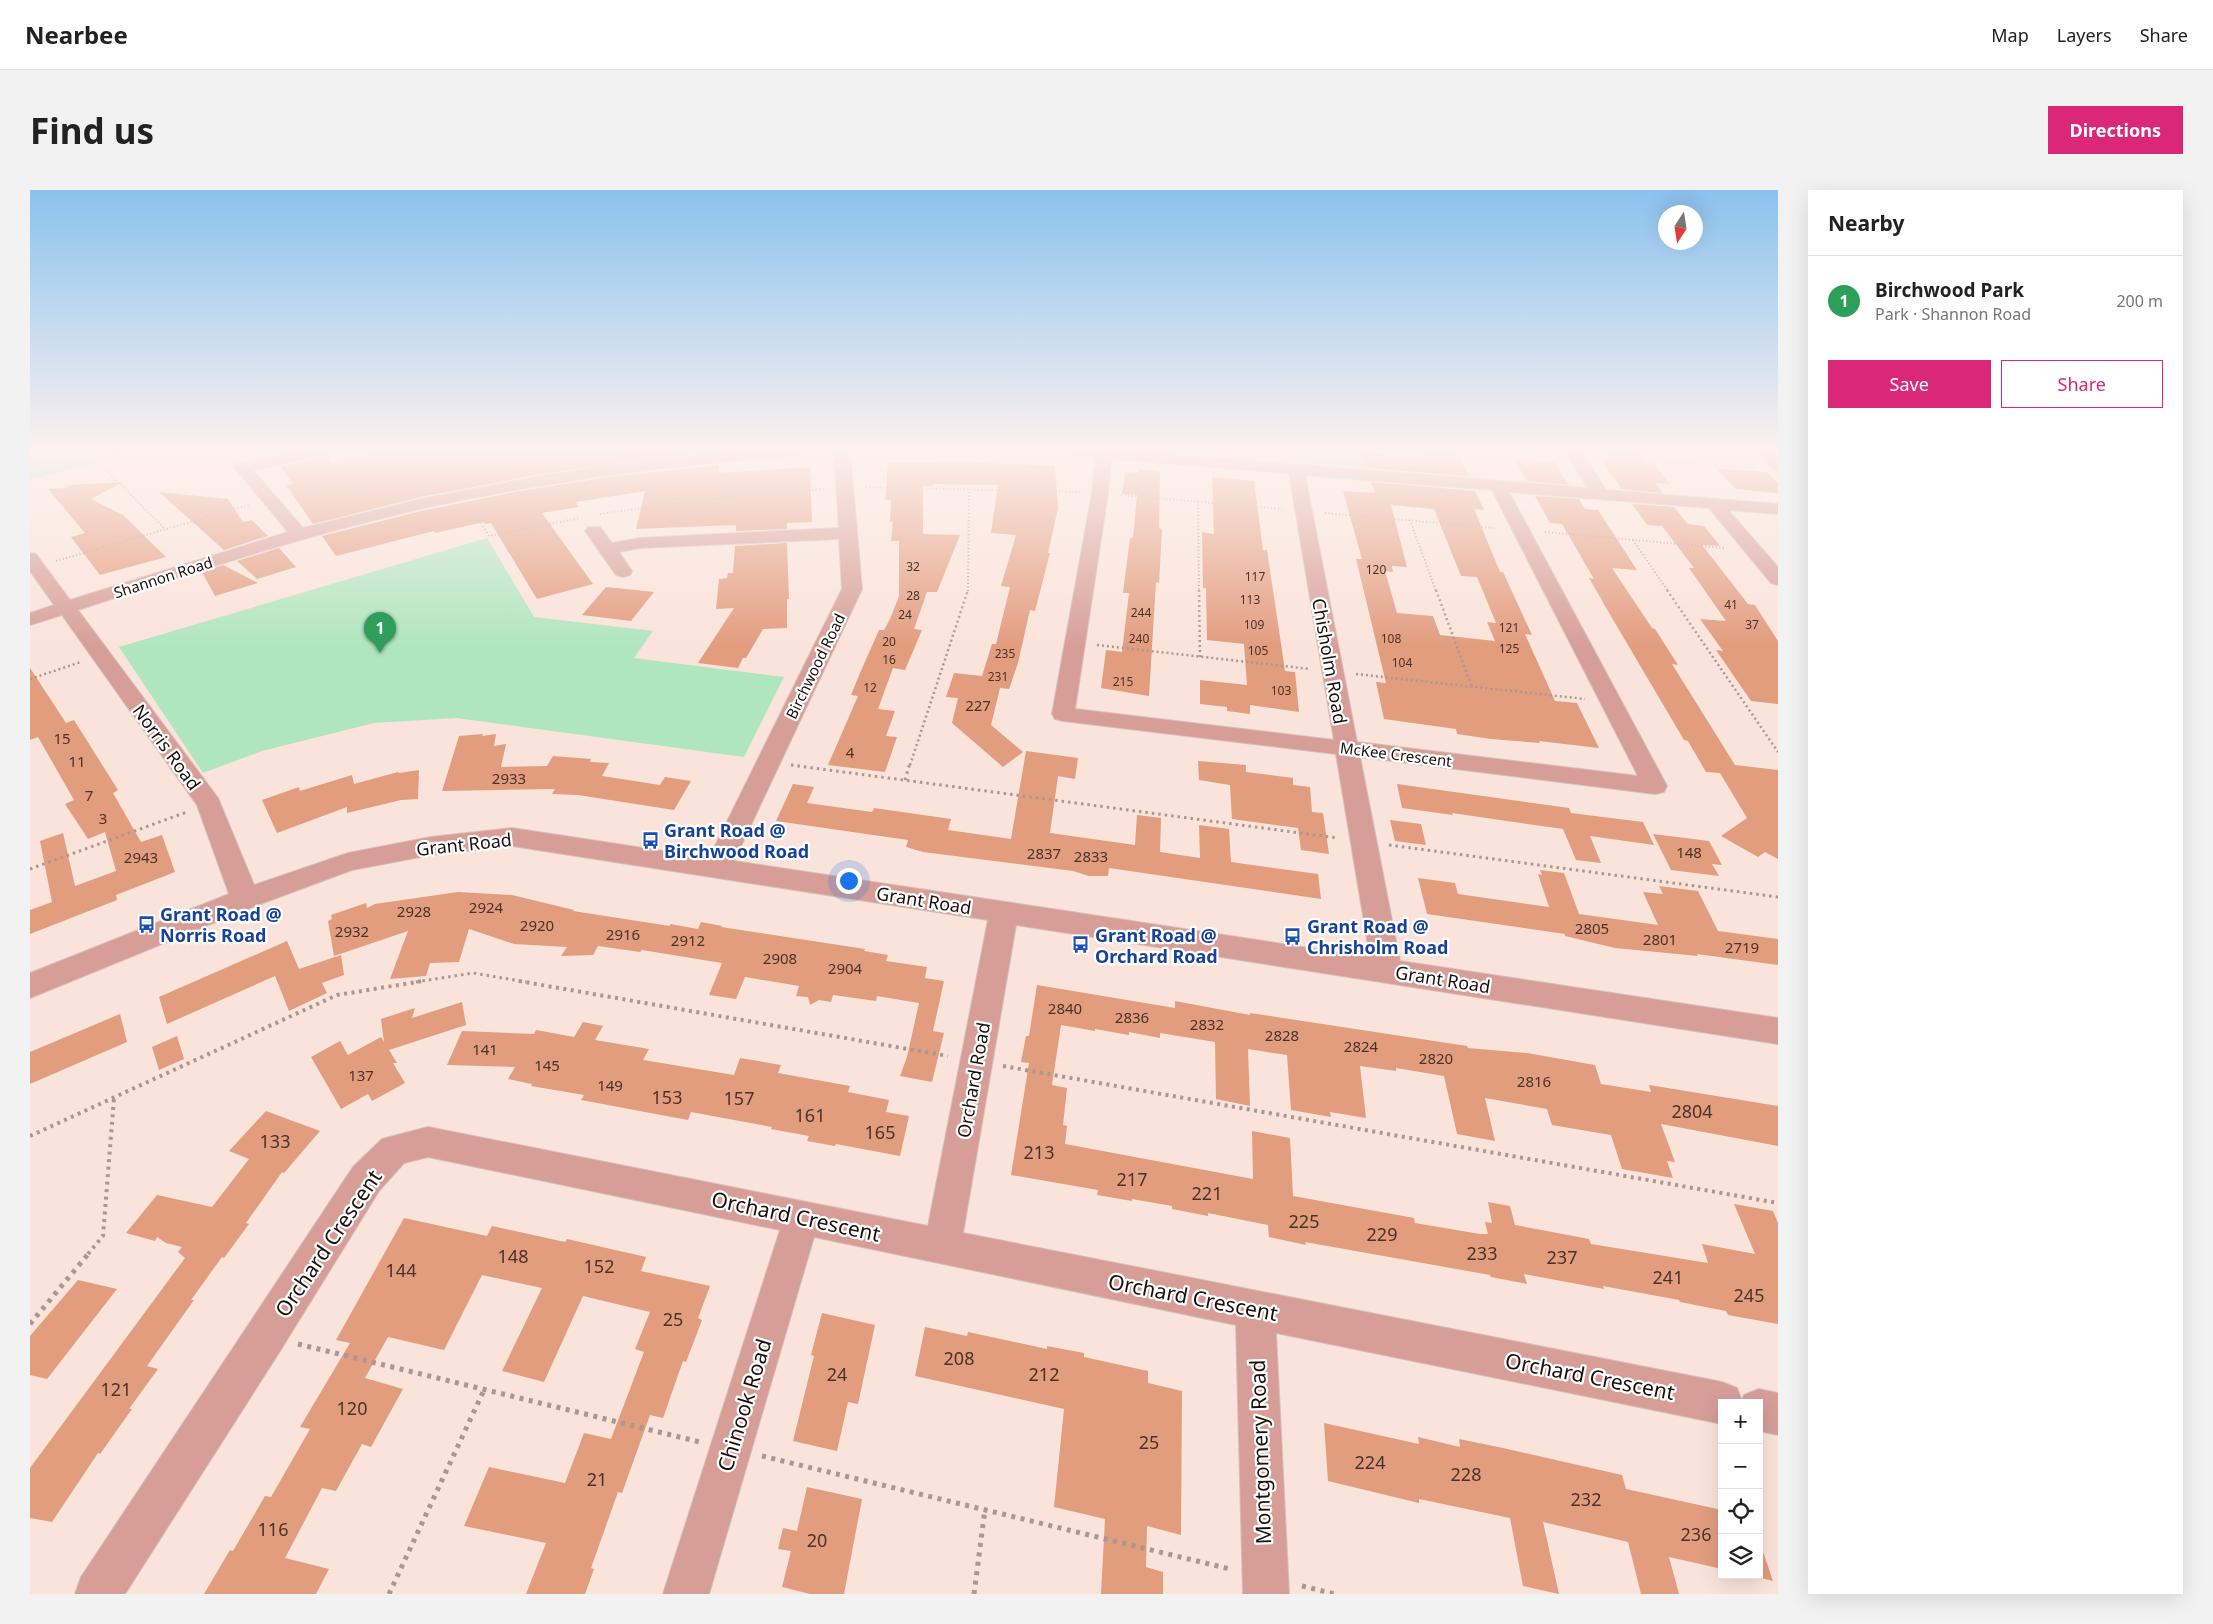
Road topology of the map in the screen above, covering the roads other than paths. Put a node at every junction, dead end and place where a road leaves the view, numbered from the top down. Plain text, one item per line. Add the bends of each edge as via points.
1 (284, 517) edge
2 (372, 517) edge
3 (846, 517) edge
4 (1096, 517) edge
5 (1305, 517) edge
6 (1514, 517) edge
7 (1725, 517) edge
8 (594, 532) dead end
9 (847, 533) junction
10 (299, 534) junction
11 (607, 549) junction
12 (30, 558) edge
13 (623, 571) dead end
14 (1778, 579) edge
15 (65, 608) junction
16 (30, 619) edge
17 (1346, 748) junction
18 (717, 868) junction
19 (244, 899) junction
20 (1004, 912) junction
21 (1387, 970) junction
22 (30, 986) edge
23 (1778, 1031) edge
24 (802, 1217) junction
25 (942, 1247) junction
26 (1254, 1309) junction
27 (1718, 1402) edge
28 (1763, 1411) edge
29 (1778, 1414) edge
30 (1266, 1586) edge
31 (98, 1594) edge
32 (686, 1594) edge

1 - 10 street
2 - 10 street, Shannon Road
3 - 9 street, Birchwood Road
4 - 17 street, McKee Crescent via 1063,714
5 - 17 street, Chisholm Road
6 - 17 street, McKee Crescent via 1654,786
7 - 14 street
8 - 11 street
9 - 11 street via 640,542
9 - 18 street, Birchwood Road via 852,589
10 - 15 street, Shannon Road
11 - 13 street
12 - 15 street, Norris Road
15 - 16 street, Shannon Road
15 - 19 street, Norris Road via 209,804
17 - 21 street, Chisholm Road
18 - 19 street, Grant Road via 512,836 431,846 348,862
18 - 20 street, Grant Road
19 - 22 street, Grant Road
20 - 21 street, Grant Road
20 - 25 street, Orchard Road
21 - 23 street, Grant Road
24 - 25 street, Orchard Crescent
24 - 31 street, Orchard Crescent via 428,1142 394,1150 366,1179
24 - 32 street, Chinook Road
25 - 26 street, Orchard Crescent
26 - 27 street, Orchard Crescent
26 - 30 street, Montgomery Road
28 - 29 street

